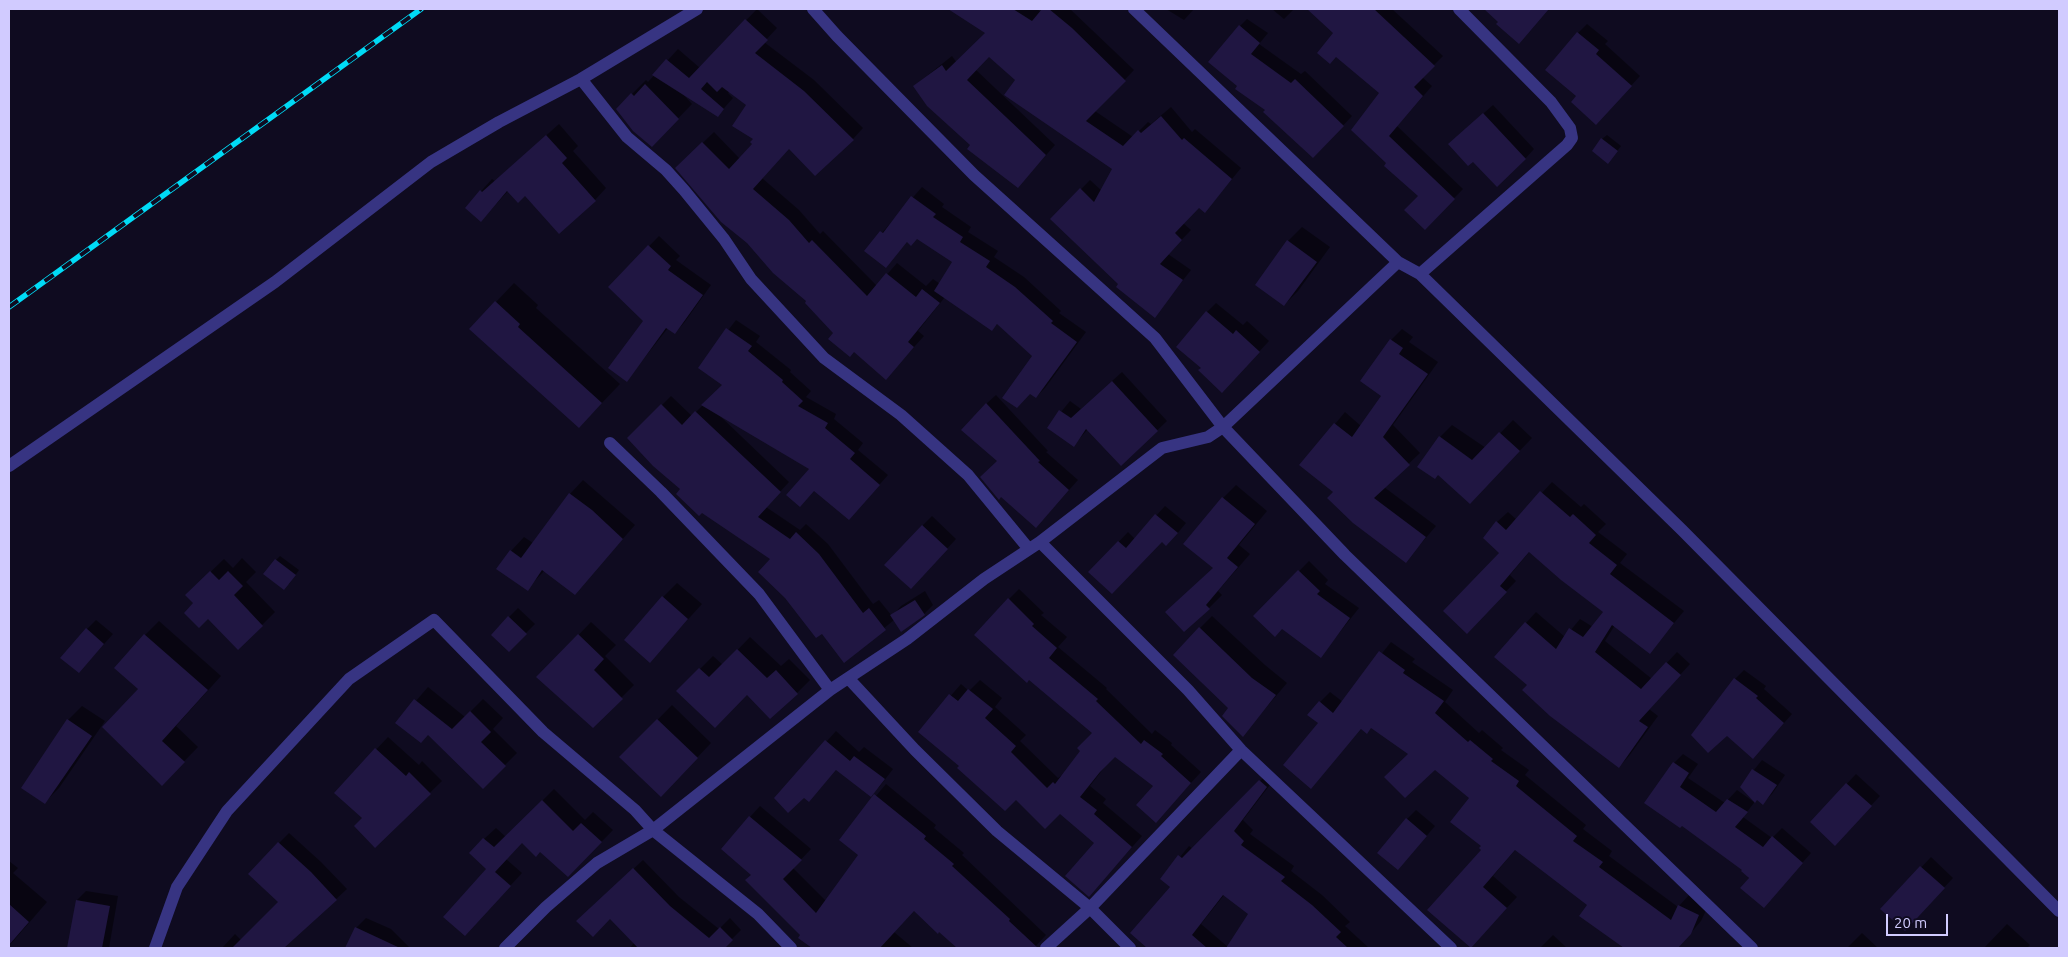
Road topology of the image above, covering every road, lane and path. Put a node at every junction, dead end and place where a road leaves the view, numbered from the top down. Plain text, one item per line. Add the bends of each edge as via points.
1 (697, 9) edge
2 (813, 9) edge
3 (1134, 9) edge
4 (1459, 9) edge
5 (581, 79) junction
6 (1398, 262) junction
7 (1420, 274) junction
8 (1223, 427) junction
9 (610, 443) dead end
10 (9, 466) edge
11 (1040, 542) junction
12 (1028, 548) junction
13 (849, 679) junction
14 (830, 690) junction
15 (1241, 750) junction
16 (653, 830) junction
17 (1090, 908) junction
18 (2059, 911) edge
19 (155, 948) edge
20 (504, 948) edge
21 (792, 948) edge
22 (1046, 948) edge
23 (1130, 948) edge
24 (1452, 948) edge
25 (1752, 948) edge

1 - 5 street
2 - 8 street via 974,175 1155,338
3 - 6 street
4 - 7 street via 1551,102 1570,128 1572,138 1567,146
5 - 10 street via 431,162 275,282
5 - 12 street via 627,137 684,190 751,279 824,358 901,415 968,475
6 - 7 street
6 - 8 street
7 - 18 street via 1682,530
8 - 11 street via 1208,436 1162,448
8 - 25 street via 1345,555
9 - 14 street via 759,594
11 - 12 street
11 - 15 street via 1188,690
12 - 13 street
13 - 14 street
13 - 17 street via 914,750 997,831
14 - 16 street
15 - 17 street
15 - 24 street
16 - 19 street via 636,810 543,732 434,620 349,679 226,811 178,887
16 - 20 street via 597,863
16 - 21 street via 758,914
17 - 22 street
17 - 23 street

